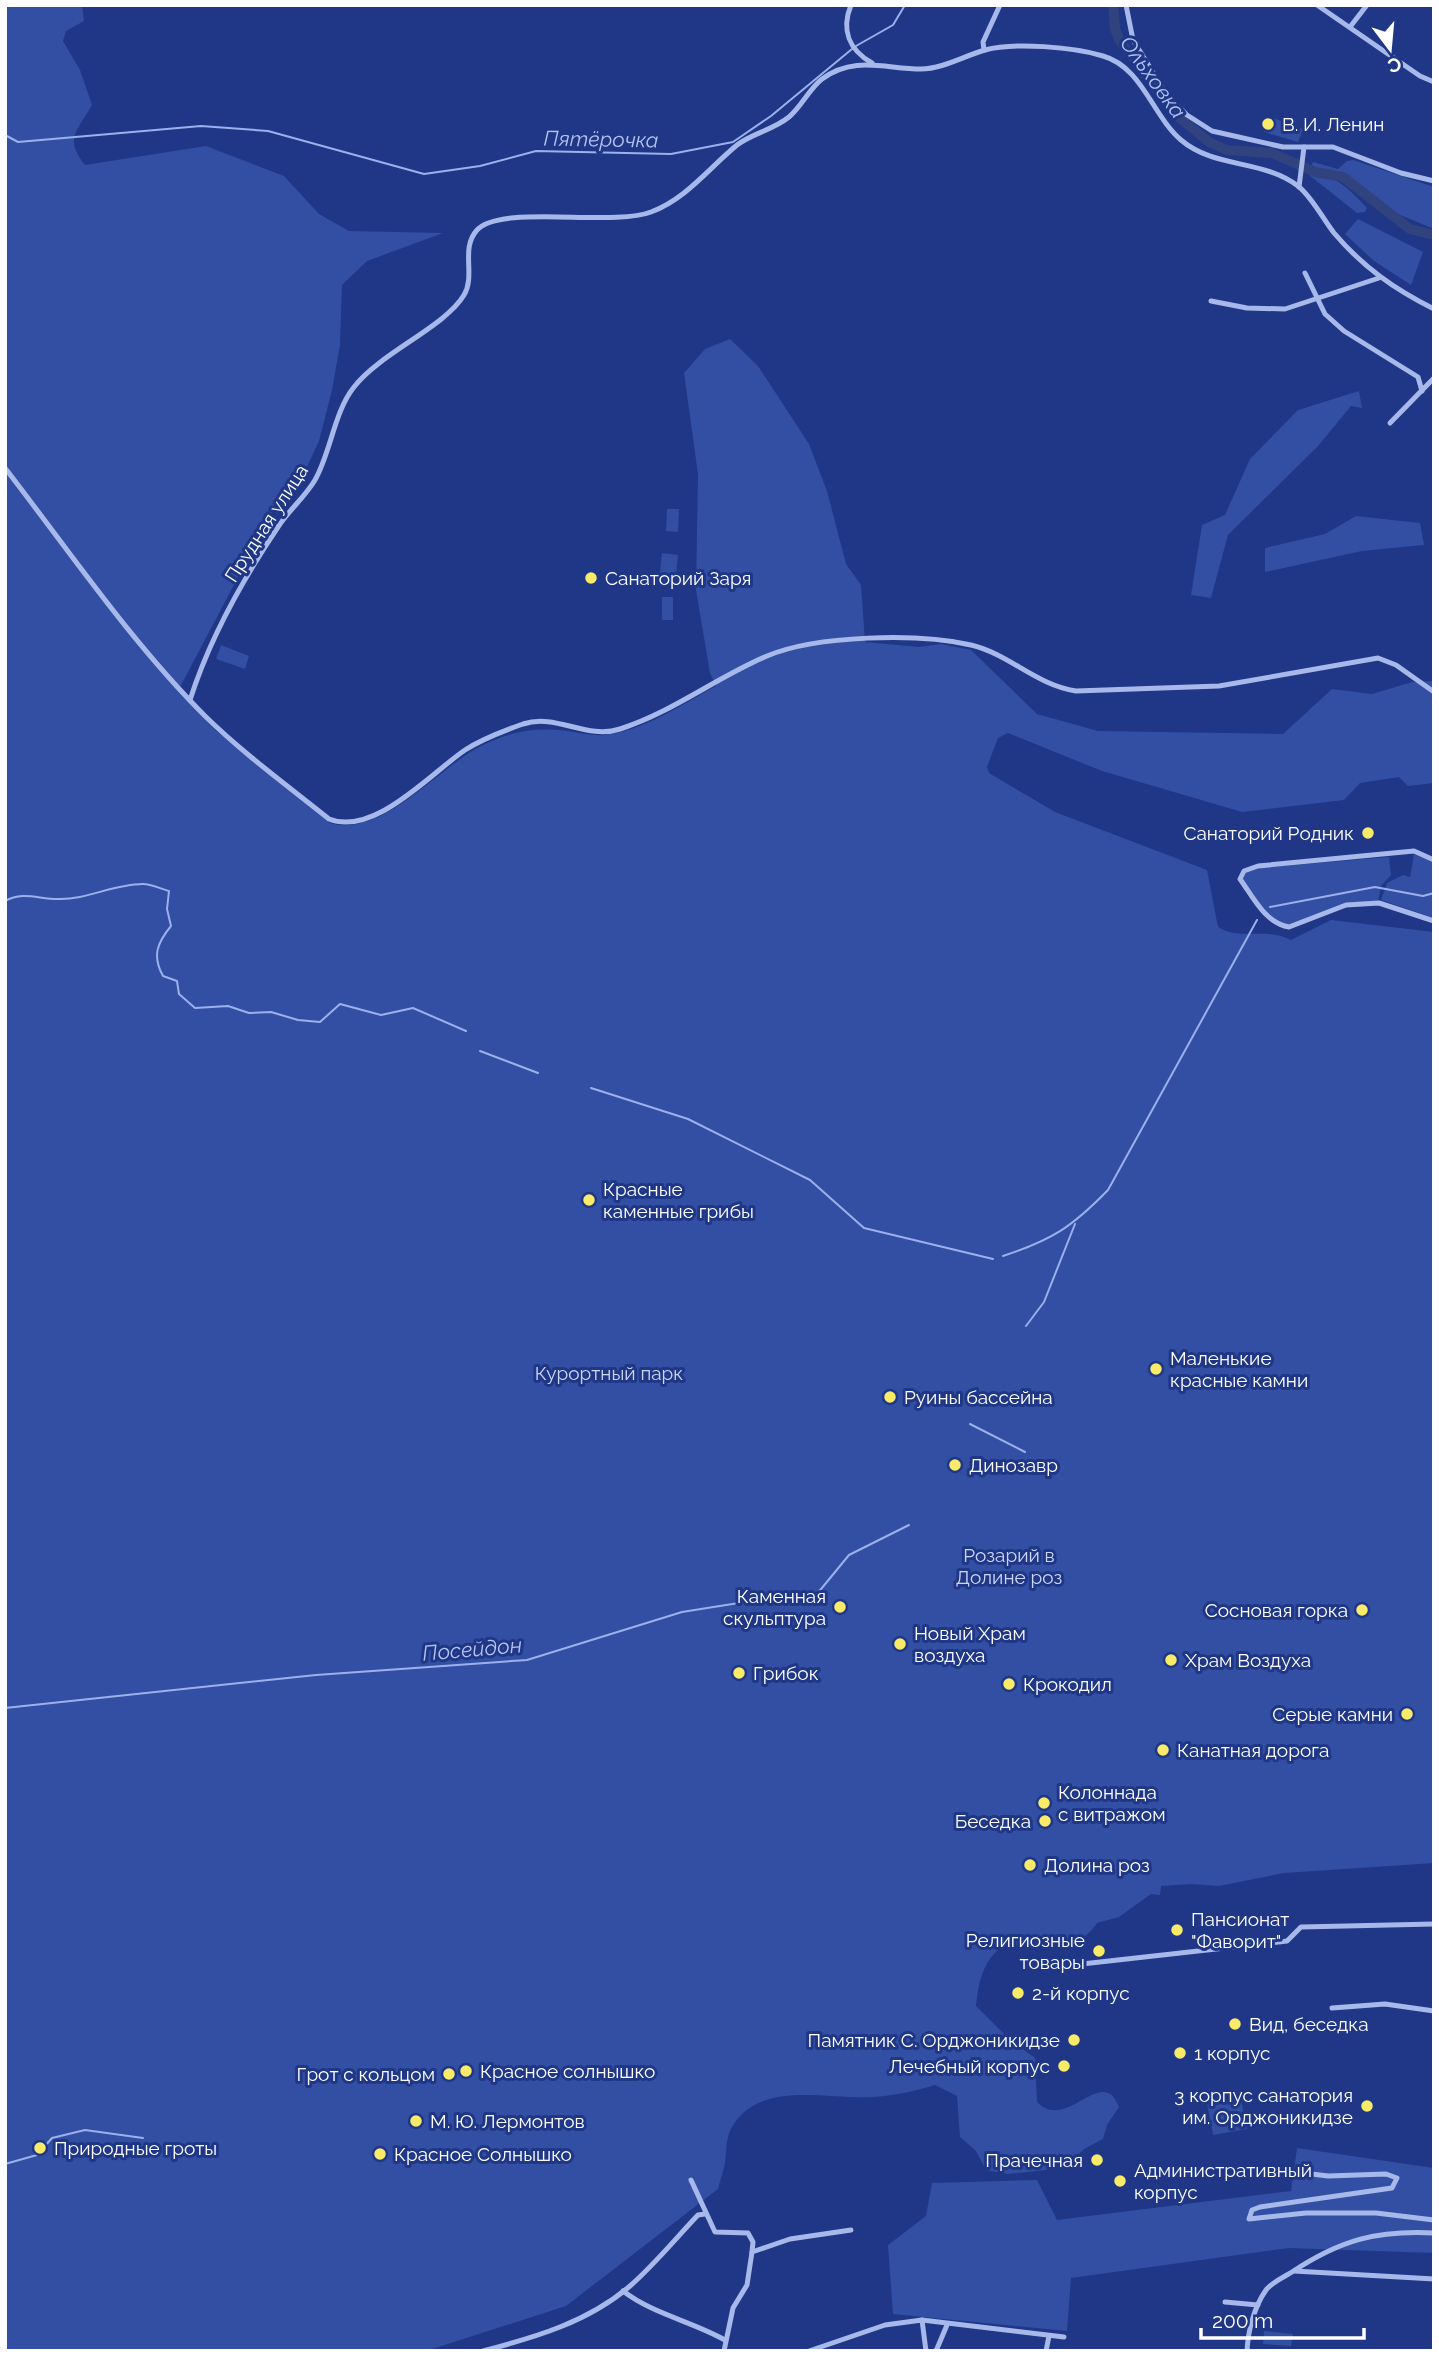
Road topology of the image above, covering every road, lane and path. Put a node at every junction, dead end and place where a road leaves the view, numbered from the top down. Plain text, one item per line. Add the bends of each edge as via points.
1 (851, 5) edge
2 (1000, 5) edge
3 (1126, 5) edge
4 (1317, 5) edge
5 (1367, 5) edge
6 (1350, 27) junction
7 (984, 50) junction
8 (872, 62) junction
9 (1434, 82) edge
10 (1304, 147) junction
11 (1434, 181) edge
12 (1300, 187) junction
13 (1305, 273) dead end
14 (1379, 278) junction
15 (1316, 300) junction
16 (1211, 301) dead end
17 (1434, 310) edge
18 (1434, 378) edge
19 (1422, 391) junction
20 (1390, 423) dead end
21 (5, 468) edge
22 (1434, 692) edge
23 (190, 700) junction
24 (1433, 860) edge
25 (1434, 921) edge
26 (1434, 1924) edge
27 (1073, 1965) dead end
28 (1332, 2008) dead end
29 (1434, 2011) edge
30 (1287, 2171) dead end
31 (691, 2180) dead end
32 (705, 2214) junction
33 (1434, 2220) edge
34 (851, 2230) dead end
35 (1434, 2234) edge
36 (752, 2252) junction
37 (1293, 2271) junction
38 (1434, 2279) edge
39 (624, 2291) junction
40 (1225, 2301) dead end
41 (1258, 2305) junction
42 (922, 2320) junction
43 (947, 2325) junction
44 (1049, 2336) junction
45 (1064, 2337) dead end
46 (724, 2340) junction
47 (483, 2351) edge
48 (724, 2351) edge
49 (809, 2351) edge
50 (926, 2351) edge
51 (936, 2351) edge
52 (1046, 2351) edge
53 (1247, 2351) edge

1 - 8 street via 845,23 849,40 856,52
2 - 7 street via 983,42
3 - 10 street via 1132,40 1167,95 1187,116 1231,138
4 - 6 street
5 - 6 street
6 - 9 street
7 - 8 street, Прудная улица via 925,69
7 - 12 street, Прудная улица via 1075,50 1115,60 1134,76 1163,122 1187,145 1213,158 1265,169
8 - 23 street, Прудная улица via 822,79 790,116 747,139 694,186 654,211 615,218 531,218 478,227 470,240 465,294 351,390 315,479 279,524 232,605
10 - 11 street via 1333,147
10 - 12 street
12 - 14 street, Прудная улица via 1345,245
13 - 15 street
14 - 15 street
14 - 17 street, Прудная улица
15 - 16 street via 1273,310
15 - 19 street via 1344,331 1418,377
18 - 19 street
19 - 20 street
21 - 23 street via 146,652
22 - 23 street via 1378,658 1219,685 1076,691 1054,688 972,645 837,640 782,650 617,730 587,730 540,719 523,724 466,750 382,810 347,823 330,819 285,784
24 - 25 street via 1414,851 1258,866 1240,879 1279,926 1289,927 1346,905 1379,903
26 - 27 street via 1301,1927 1287,1941
28 - 29 street via 1385,2004
30 - 33 street via 1397,2178 1392,2188 1259,2207 1249,2219 1376,2213
31 - 32 street
32 - 36 street via 715,2232 752,2236
32 - 39 street via 698,2215
34 - 36 street via 790,2239
35 - 37 street via 1368,2236 1327,2251
36 - 46 street via 747,2285 733,2308
37 - 38 street
37 - 41 street via 1267,2288
39 - 46 street via 644,2307 691,2322
39 - 47 street via 556,2330
40 - 41 street
41 - 53 street
42 - 43 street via 932,2318
42 - 49 street via 886,2325
42 - 50 street
43 - 44 street
43 - 51 street
44 - 45 street
44 - 52 street
46 - 48 street

